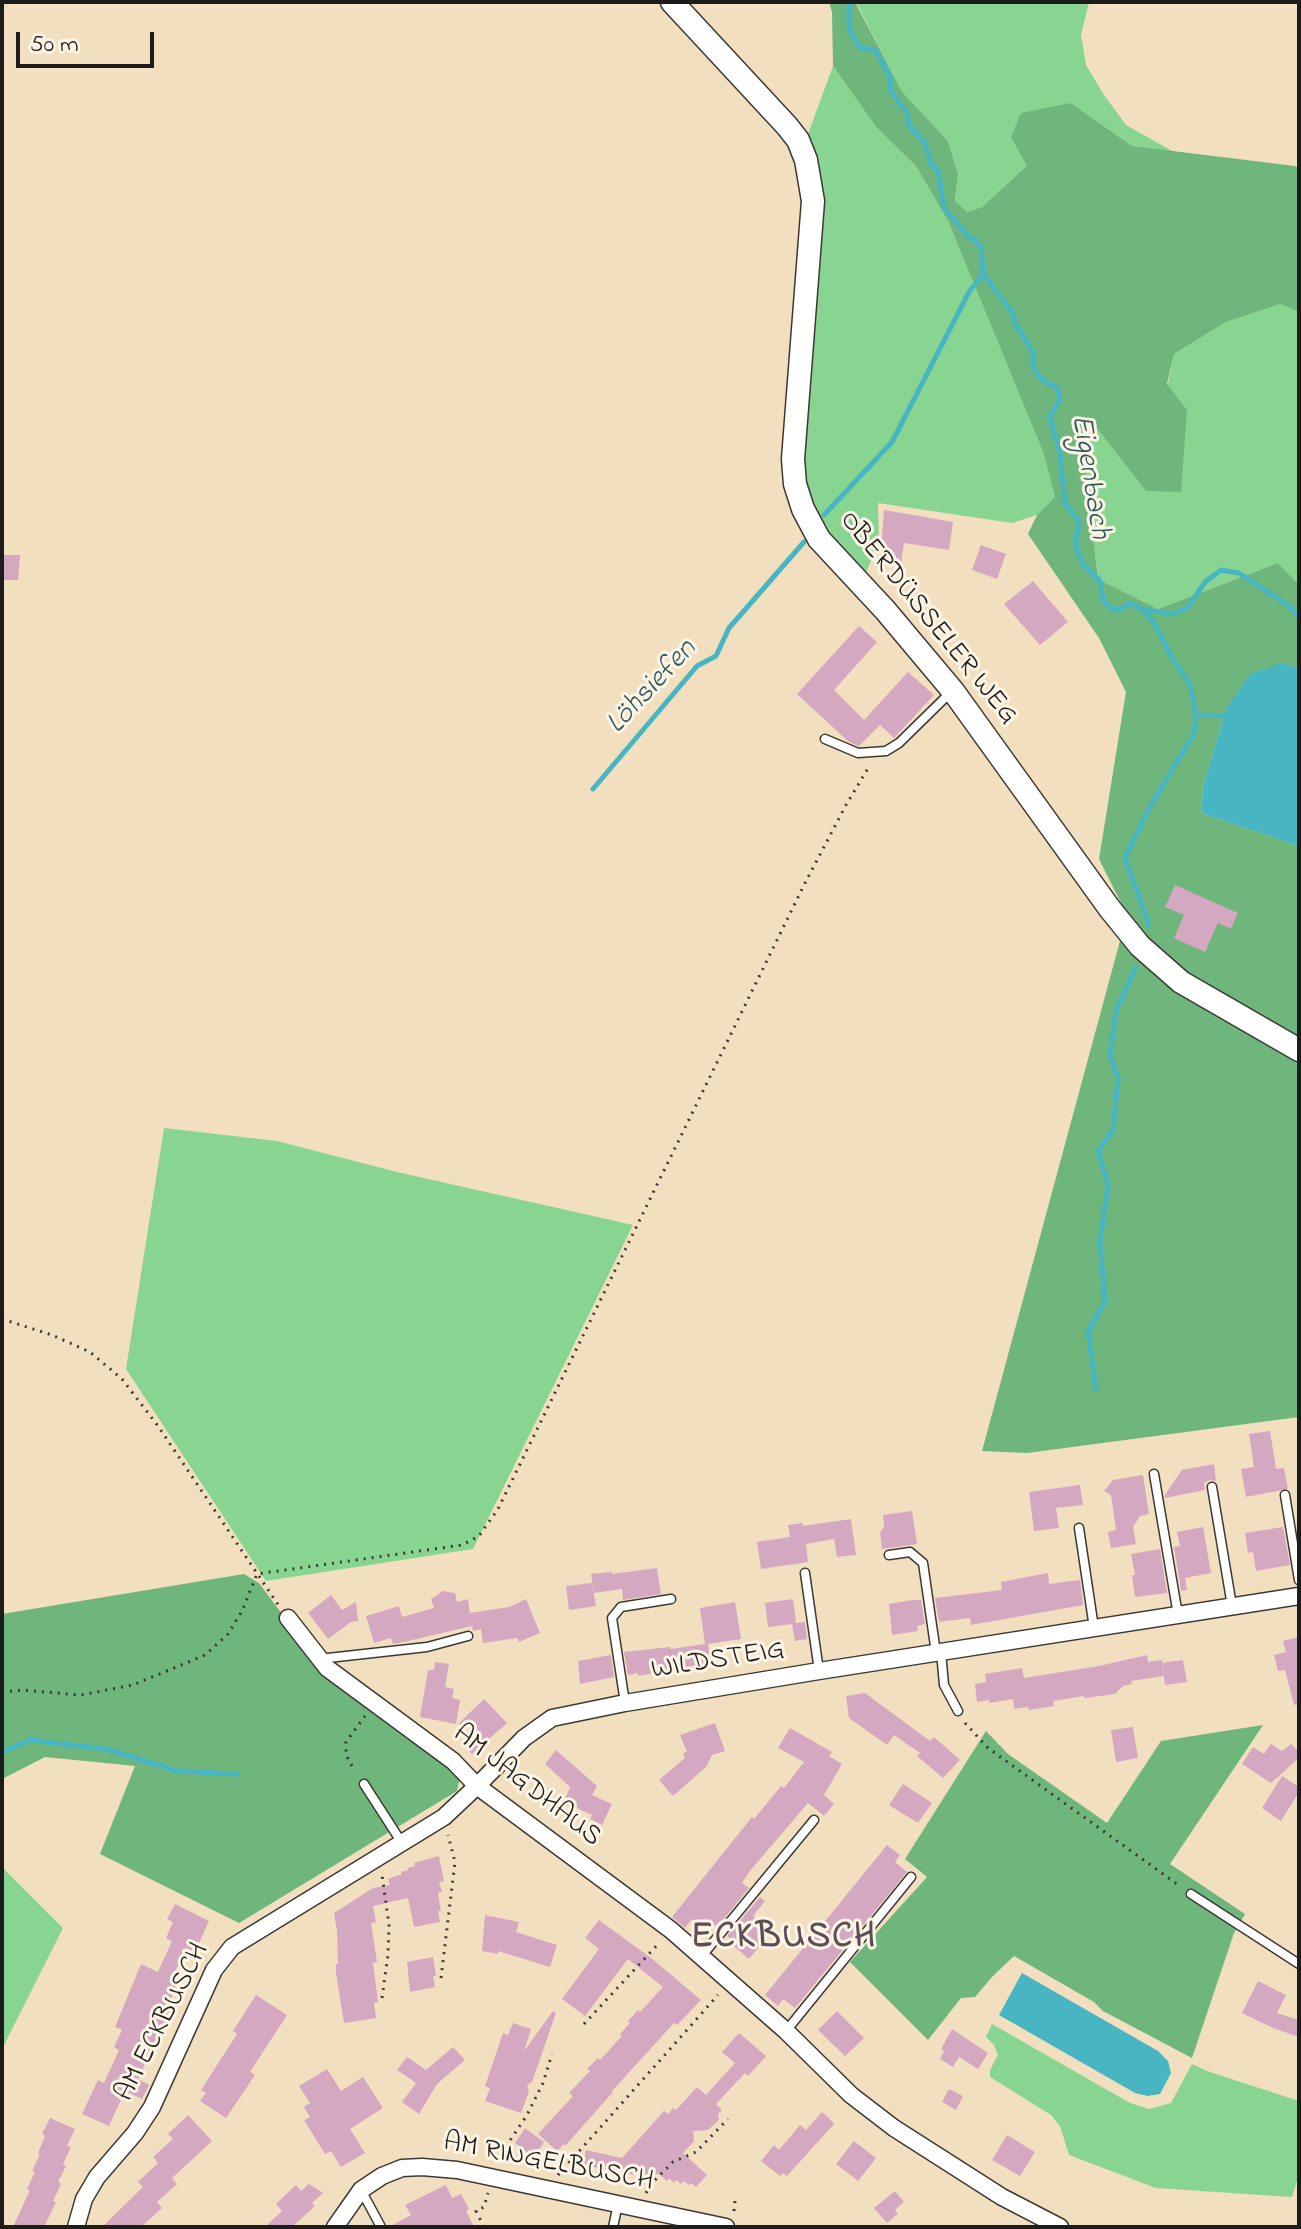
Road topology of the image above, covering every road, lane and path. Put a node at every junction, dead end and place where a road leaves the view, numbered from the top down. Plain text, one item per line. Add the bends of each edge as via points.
1 (672, 2) edge
2 (953, 691) junction
3 (825, 739) dead end
4 (878, 753) junction
5 (1299, 1050) edge
6 (2, 1319) edge
7 (1154, 1474) dead end
8 (1212, 1487) dead end
9 (1285, 1495) dead end
10 (1079, 1528) dead end
11 (889, 1555) dead end
12 (805, 1573) dead end
13 (257, 1574) junction
14 (1299, 1580) edge
15 (1299, 1596) edge
16 (671, 1599) dead end
17 (1232, 1606) junction
18 (1178, 1616) junction
19 (288, 1618) joint
20 (1094, 1628) junction
21 (468, 1636) dead end
22 (938, 1652) junction
23 (319, 1659) junction
24 (819, 1671) junction
25 (2, 1692) edge
26 (625, 1703) junction
27 (376, 1704) junction
28 (958, 1711) joint
29 (352, 1766) dead end
30 (364, 1784) dead end
31 (477, 1786) junction
32 (444, 1817) junction
33 (814, 1820) dead end
34 (402, 1843) junction
35 (379, 1856) junction
36 (911, 1877) dead end
37 (1191, 1894) joint
38 (671, 1930) junction
39 (701, 1957) junction
40 (1299, 1964) edge
41 (441, 1978) dead end
42 (730, 1982) junction
43 (382, 1998) dead end
44 (584, 2024) dead end
45 (786, 2031) junction
46 (552, 2054) dead end
47 (728, 2119) dead end
48 (489, 2177) junction
49 (545, 2189) junction
50 (361, 2190) junction
51 (618, 2203) junction
52 (639, 2207) junction
53 (76, 2227) edge
54 (335, 2227) edge
55 (381, 2227) edge
56 (484, 2227) edge
57 (613, 2227) edge
58 (726, 2227) edge
59 (1060, 2227) edge

1 - 2 street, OBERDÜSSELER WEG via 787,126 806,160 813,201 793,459 803,509 819,539
2 - 4 lane via 899,743
2 - 5 street, OBERDÜSSELER WEG via 1140,946 1181,982
3 - 4 lane via 858,753
4 - 13 path via 805,883 498,1509 479,1536 462,1545
6 - 13 path via 90,1352 122,1379
7 - 18 lane
8 - 17 lane
9 - 14 lane
10 - 20 lane
11 - 22 lane via 910,1552 923,1563
12 - 24 lane, WILDSTEIG
13 - 19 path
13 - 25 path via 228,1634 205,1655 133,1685 81,1695
15 - 17 street, WILDSTEIG
16 - 26 lane, WILDSTEIG via 621,1607 612,1618
17 - 18 street, WILDSTEIG
18 - 20 street, WILDSTEIG
19 - 23 street, AM JAGDHAUS
20 - 22 street, WILDSTEIG
21 - 23 lane via 427,1647
22 - 24 street, WILDSTEIG
22 - 28 lane via 944,1685
23 - 27 street, AM JAGDHAUS
24 - 26 street, WILDSTEIG
26 - 31 street, WILDSTEIG via 552,1718
27 - 29 path via 346,1742
27 - 31 street, AM JAGDHAUS via 453,1761
28 - 37 path via 988,1748
30 - 34 lane
31 - 32 street, AM ECKBUSCH
31 - 38 street, AM JAGDHAUS
32 - 34 street, AM ECKBUSCH
32 - 41 path via 455,1862
33 - 39 lane
34 - 35 street, AM ECKBUSCH
35 - 43 path via 389,1925
35 - 53 street, AM ECKBUSCH via 232,1947 214,1970 152,2107 97,2177
36 - 45 lane
37 - 40 lane
38 - 39 street, AM JAGDHAUS
38 - 44 path
39 - 42 street, AM JAGDHAUS
42 - 45 street, AM JAGDHAUS
42 - 49 path
45 - 59 street, AM JAGDHAUS via 851,2095 894,2128
46 - 48 path via 527,2115
47 - 52 path via 696,2152 673,2162 651,2184
48 - 49 street, AM RINGELBUSCH
48 - 50 street, AM RINGELBUSCH via 402,2168
48 - 56 path via 484,2207 476,2211
49 - 51 street, AM RINGELBUSCH
50 - 54 street, AM RINGELBUSCH
50 - 55 lane
51 - 52 street, AM RINGELBUSCH
51 - 57 lane
52 - 58 street, AM RINGELBUSCH

